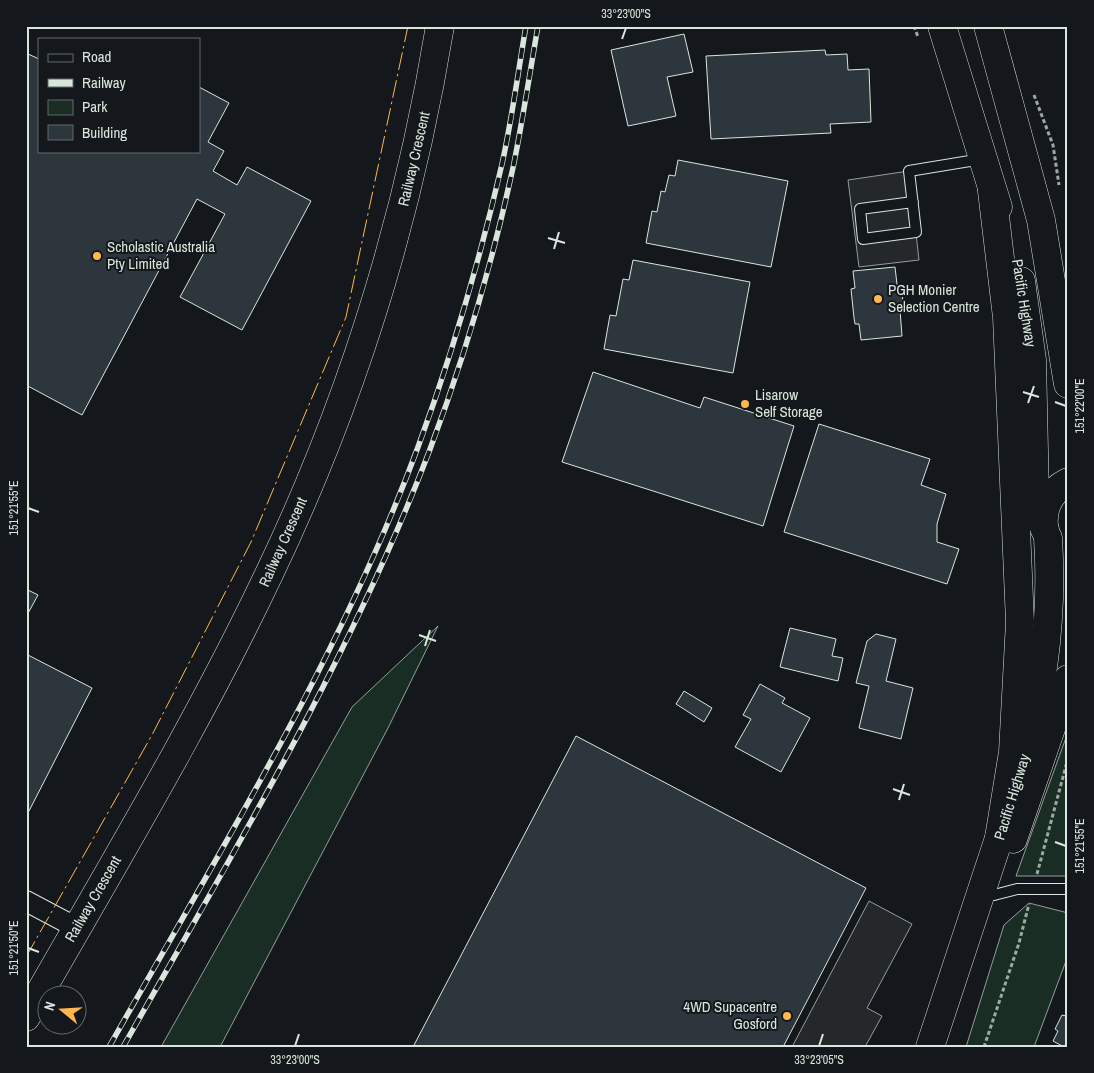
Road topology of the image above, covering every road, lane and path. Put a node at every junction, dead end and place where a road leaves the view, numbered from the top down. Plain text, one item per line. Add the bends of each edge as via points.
1 (440, 26) edge
2 (942, 26) edge
3 (988, 26) edge
4 (983, 159) junction
5 (992, 191) junction
6 (913, 202) junction
7 (1068, 384) edge
8 (1068, 482) edge
9 (1054, 541) edge
10 (1066, 691) edge
11 (999, 838) junction
12 (1068, 889) edge
13 (994, 895) junction
14 (26, 901) edge
15 (77, 928) junction
16 (26, 1017) edge
17 (930, 1047) edge
18 (944, 1047) edge

1 - 15 main road, Railway Crescent via 417,150 382,286 296,516 246,623 195,720
2 - 4 main road, Pacific Highway
3 - 7 main road, Pacific Highway via 1040,220
4 - 5 main road, Pacific Highway
4 - 6 lane via 909,172
5 - 9 main road, Pacific Highway via 1018,258 1032,360 1036,497
5 - 11 main road via 1007,317 1020,622 1013,752
6 - 6 lane via 916,232 863,239 860,209
8 - 9 main road via 1056,490 1045,508
9 - 11 main road, Pacific Highway via 1050,613 1040,690 1023,764
10 - 13 main road, Pacific Highway
11 - 17 main road, Pacific Highway
12 - 13 lane via 1017,889
13 - 18 main road, Pacific Highway
14 - 15 street
15 - 16 main road, Railway Crescent

